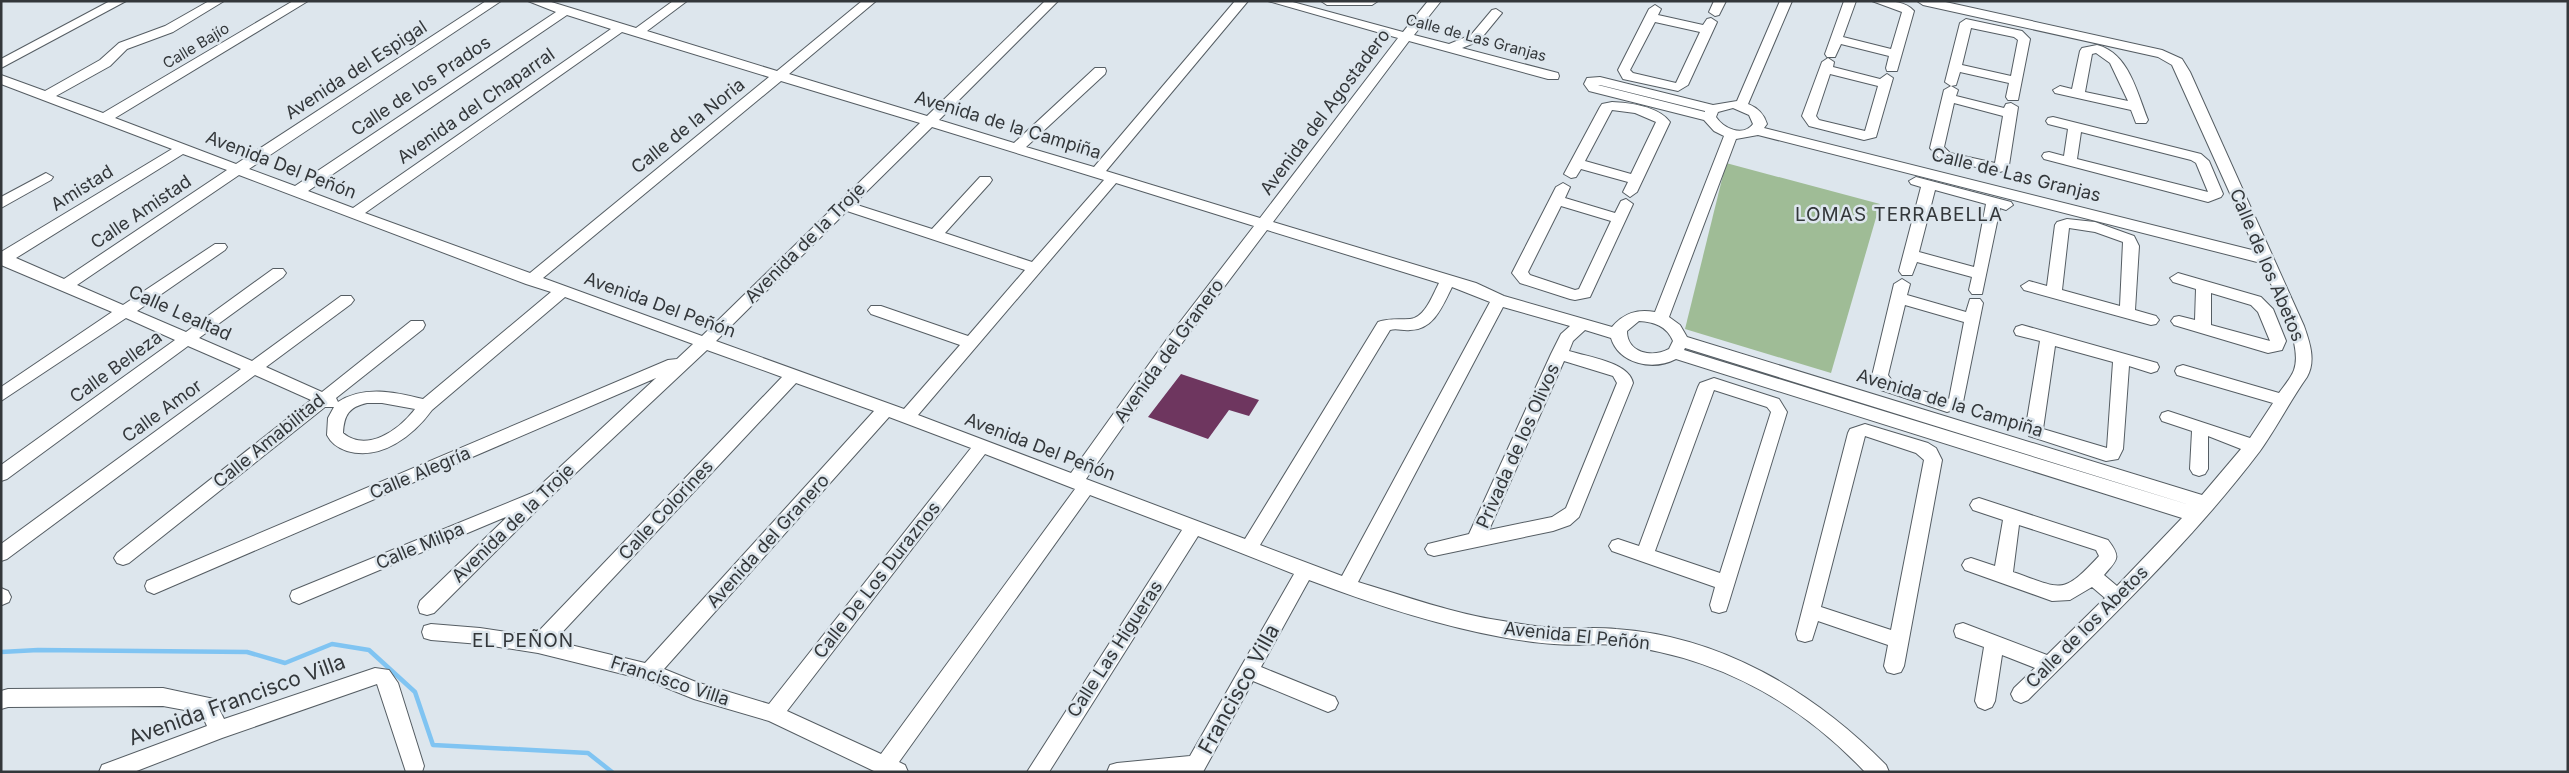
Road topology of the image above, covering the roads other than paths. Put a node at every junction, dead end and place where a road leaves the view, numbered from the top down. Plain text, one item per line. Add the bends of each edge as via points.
1 (120, 1) edge
2 (218, 1) edge
3 (302, 1) edge
4 (495, 1) edge
5 (534, 1) edge
6 (681, 1) edge
7 (870, 1) edge
8 (1052, 1) edge
9 (1242, 1) edge
10 (1274, 1) edge
11 (1328, 1) edge
12 (1372, 1) edge
13 (1436, 1) edge
14 (1786, 1) edge
15 (1850, 1) edge
16 (1924, 1) edge
17 (1881, 2) edge
18 (565, 11) junction
19 (1715, 11) edge
20 (1496, 13) dead end
21 (2000, 24) junction
22 (620, 28) junction
23 (637, 33) junction
24 (1406, 36) junction
25 (1836, 39) junction
26 (2106, 47) junction
27 (1450, 48) junction
28 (1895, 54) junction
29 (1828, 62) junction
30 (1, 64) edge
31 (1955, 67) junction
32 (1100, 71) dead end
33 (778, 76) junction
34 (1552, 76) dead end
35 (1888, 77) junction
36 (2, 80) edge
37 (2016, 81) junction
38 (1950, 90) junction
39 (2060, 90) dead end
40 (2078, 94) junction
41 (1641, 95) junction
42 (46, 96) junction
43 (1742, 106) junction
44 (2011, 106) junction
45 (2135, 107) junction
46 (1711, 113) junction
47 (106, 118) junction
48 (2141, 120) dead end
49 (2053, 121) dead end
50 (928, 122) junction
51 (1758, 125) junction
52 (2075, 127) junction
53 (1731, 134) junction
54 (1837, 135) junction
55 (183, 148) junction
56 (1017, 148) junction
57 (2049, 156) dead end
58 (2070, 161) junction
59 (237, 170) junction
60 (1096, 172) junction
61 (46, 177) dead end
62 (1114, 177) junction
63 (1963, 177) junction
64 (2209, 178) junction
65 (984, 180) dead end
66 (2232, 181) junction
67 (297, 192) junction
68 (1631, 192) junction
69 (1, 203) edge
70 (843, 205) junction
71 (354, 214) junction
72 (1619, 218) junction
73 (2098, 222) junction
74 (1264, 223) junction
75 (935, 235) junction
76 (220, 247) dead end
77 (2264, 253) junction
78 (1911, 255) junction
79 (2, 259) edge
80 (1035, 268) junction
81 (278, 273) dead end
82 (1980, 274) junction
83 (2178, 278) dead end
84 (531, 280) junction
85 (1448, 280) junction
86 (1903, 284) junction
87 (66, 285) junction
88 (2204, 285) junction
89 (2029, 286) dead end
90 (1471, 287) junction
91 (562, 291) junction
92 (2054, 293) junction
93 (346, 300) dead end
94 (1499, 300) junction
95 (1557, 300) junction
96 (1522, 301) junction
97 (1975, 304) junction
98 (126, 310) junction
99 (876, 310) dead end
100 (2127, 313) junction
101 (1660, 319) junction
102 (2151, 320) dead end
103 (1575, 322) junction
104 (2179, 322) dead end
105 (2272, 323) junction
106 (417, 325) dead end
107 (2296, 326) junction
108 (2203, 328) junction
109 (1620, 329) junction
110 (2022, 331) dead end
111 (189, 338) junction
112 (2048, 338) junction
113 (705, 342) junction
114 (970, 343) junction
115 (1678, 347) junction
116 (1559, 354) junction
117 (2121, 359) junction
118 (686, 360) junction
119 (2151, 367) dead end
120 (254, 369) junction
121 (2183, 371) dead end
122 (794, 375) junction
123 (1749, 376) junction
124 (1745, 393) junction
125 (1830, 394) junction
126 (1, 395) edge
127 (322, 398) junction
128 (2282, 400) junction
129 (426, 406) junction
130 (342, 407) junction
131 (886, 409) junction
132 (1909, 413) junction
133 (907, 417) junction
134 (2168, 417) dead end
135 (2200, 426) junction
136 (982, 446) junction
137 (2252, 447) junction
138 (2072, 453) junction
139 (2199, 469) dead end
140 (1, 474) edge
141 (1081, 484) junction
142 (540, 496) junction
143 (1979, 505) dead end
144 (2201, 509) junction
145 (2012, 516) junction
146 (1194, 527) junction
147 (1476, 538) junction
148 (1618, 546) dead end
149 (1249, 548) junction
150 (1434, 549) dead end
151 (1, 554) edge
152 (1645, 555) junction
153 (123, 558) dead end
154 (1972, 565) dead end
155 (1305, 570) junction
156 (2003, 576) junction
157 (2092, 576) junction
158 (1726, 583) junction
159 (154, 586) dead end
160 (1346, 586) junction
161 (300, 596) dead end
162 (2118, 597) junction
163 (1720, 605) dead end
164 (426, 607) dead end
165 (1811, 611) junction
166 (1963, 631) dead end
167 (430, 632) dead end
168 (1804, 634) dead end
169 (1899, 641) junction
170 (1994, 642) junction
171 (538, 645) junction
172 (2050, 665) junction
173 (1894, 666) dead end
174 (1250, 671) junction
175 (650, 672) junction
176 (2021, 694) dead end
177 (1, 700) edge
178 (1986, 701) dead end
179 (1328, 703) dead end
180 (773, 714) junction
181 (219, 730) junction
182 (414, 766) dead end
183 (891, 769) edge
184 (108, 772) edge
185 (1037, 772) edge
186 (1117, 772) edge
187 (1879, 772) edge

1 - 30 street
2 - 42 street via 168,29 123,46 105,63
3 - 47 street, Calle Bajío
4 - 59 street, Avenida del Espigal
5 - 18 street, Avenida de la Campiña
6 - 23 street
7 - 33 street, Calle de la Noria
8 - 50 street, Avenida de la Troje
9 - 60 street
10 - 24 street, Calle de Las Granjas
11 - 12 street
13 - 24 street, Avenida del Agostadero
14 - 43 street
15 - 25 street
16 - 21 street, Calle de los Abetos
17 - 28 street via 1908,11
18 - 22 street, Avenida de la Campiña
18 - 67 street, Calle de los Prados
19 - 41 street via 1681,85
19 - 41 street via 1653,13 1624,70
20 - 27 street via 1475,38
21 - 26 street, Calle de los Abetos
21 - 31 street via 1966,23
21 - 37 street via 2024,38
22 - 23 street, Avenida de la Campiña
22 - 71 street, Avenida del Chaparral
23 - 33 street, Avenida de la Campiña
24 - 27 street, Calle de Las Granjas
24 - 74 street, Avenida del Agostadero
25 - 28 street
25 - 29 street
26 - 40 street via 2086,51
26 - 45 street via 2117,62
26 - 66 street, Calle de los Abetos via 2162,54 2177,62
27 - 34 street, Calle de Las Granjas
28 - 35 street
29 - 35 street
29 - 54 street via 1809,116 1814,123
31 - 37 street
31 - 38 street
32 - 56 street
33 - 50 street, Avenida de la Campiña
33 - 84 street, Calle de la Noria
35 - 54 street via 1871,134
36 - 42 street, Avenida Del Peñón
37 - 44 street
38 - 44 street
38 - 63 street via 1937,148
39 - 40 street
40 - 45 street
41 - 46 street
41 - 68 street via 1663,122
41 - 68 street via 1607,107 1574,169
42 - 47 street, Avenida Del Peñón
43 - 46 street via 1725,104
43 - 51 street via 1756,113
44 - 63 street via 2002,165
45 - 48 street
46 - 53 street via 1716,127
47 - 55 street, Avenida Del Peñón
49 - 52 street
50 - 56 street, Avenida de la Campiña
50 - 70 street, Avenida de la Troje
51 - 53 street via 1745,134
51 - 54 street, Calle de Las Granjas
51 - 63 street, Calle de Las Granjas
52 - 58 street
52 - 64 street via 2196,157 2202,161
53 - 101 street
54 - 63 street, Calle de Las Granjas
55 - 59 street, Avenida Del Peñón
55 - 79 street, Amistad
56 - 60 street, Avenida de la Campiña
57 - 58 street
58 - 64 street via 2213,196 2216,194
59 - 67 street, Avenida Del Peñón
59 - 87 street, Calle Amistad
60 - 62 street, Avenida de la Campiña
61 - 69 street
62 - 74 street, Avenida de la Campiña
62 - 80 street
63 - 73 street, Calle de Las Granjas
63 - 77 street, Calle de Las Granjas
63 - 78 street via 1922,183
63 - 82 street via 2000,203
64 - 66 street
65 - 75 street
66 - 77 street, Calle de los Abetos
67 - 71 street, Avenida Del Peñón
68 - 72 street
70 - 75 street
70 - 113 street, Avenida de la Troje
71 - 84 street, Avenida Del Peñón
72 - 95 street via 1585,293
72 - 95 street via 1560,194 1520,273
73 - 77 street, Calle de Las Granjas
73 - 92 street via 2062,225
73 - 100 street via 2130,240 2132,246
74 - 85 street, Avenida de la Campiña
74 - 141 street, Avenida del Granero via 1173,342
75 - 80 street
76 - 98 street
77 - 107 street, Calle de los Abetos
78 - 82 street
78 - 86 street
79 - 87 street, Calle Lealtad
80 - 114 street
81 - 111 street, Calle Belleza
82 - 97 street
83 - 88 street
84 - 91 street, Avenida Del Peñón
85 - 90 street, Avenida de la Campiña
85 - 149 street via 1419,324 1396,322 1384,326
86 - 97 street
86 - 132 street via 1880,376
87 - 98 street, Calle Lealtad
88 - 105 street via 2256,301 2265,309
88 - 108 street
89 - 92 street
90 - 94 street, Avenida de la Campiña
90 - 96 street, Avenida de la Campiña via 1490,288
91 - 113 street, Avenida Del Peñón
91 - 129 street
92 - 100 street
93 - 120 street, Calle Amor
94 - 96 street, Avenida de la Campiña
94 - 160 street
95 - 96 street, Avenida de la Campiña
95 - 103 street, Avenida de la Campiña
95 - 109 street, Avenida de la Campiña
97 - 132 street via 1956,403
98 - 111 street, Calle Lealtad
98 - 126 street
99 - 114 street
100 - 102 street
101 - 109 street via 1638,316
101 - 115 street via 1674,328
103 - 109 street, Avenida de la Campiña
103 - 116 street, Privada de los Olivos
104 - 108 street
105 - 107 street
105 - 108 street via 2278,341 2273,347
106 - 127 street, Calle Amabilitad
107 - 128 street, Calle de los Abetos via 2305,362
109 - 115 street via 1619,340 1626,350 1640,358 1664,359
110 - 112 street
111 - 120 street, Calle Lealtad
111 - 140 street, Calle Belleza
112 - 117 street
112 - 138 street via 2035,432
113 - 118 street, Avenida de la Troje
113 - 122 street, Avenida Del Peñón
114 - 133 street
115 - 123 street, Avenida de la Campiña
115 - 125 street, Avenida de la Campiña
116 - 147 street, Privada de los Olivos
116 - 147 street, Privada de los Olivos via 1619,372 1625,382 1573,512 1553,524
117 - 119 street
117 - 138 street via 2115,449 2106,455
118 - 142 street, Avenida de la Troje
118 - 159 street, Calle Alegría
120 - 127 street, Calle Lealtad
120 - 151 street, Calle Amor
121 - 128 street
122 - 131 street, Avenida Del Peñón
122 - 171 street, Calle Colorines
123 - 124 street
123 - 125 street, Avenida de la Campiña
124 - 152 street via 1714,384 1706,387
124 - 158 street via 1773,403 1779,412
125 - 132 street, Avenida de la Campiña
127 - 130 street, Calle Lealtad
127 - 153 street, Calle Amabilitad
128 - 137 street, Calle de los Abetos
129 - 130 street via 379,396 361,398
129 - 130 street via 396,435 374,447 361,448 348,447 335,435 335,418
131 - 133 street, Avenida Del Peñón
131 - 175 street, Avenida del Granero
132 - 138 street, Avenida de la Campiña
132 - 144 street, Avenida de la Campiña
132 - 165 street via 1856,433
132 - 169 street via 1922,448 1930,453 1933,460
133 - 136 street, Avenida Del Peñón
134 - 135 street
135 - 137 street
135 - 139 street
136 - 141 street, Avenida Del Peñón
136 - 180 street, Calle De Los Duraznos
137 - 144 street, Calle de los Abetos
138 - 144 street, Avenida de la Campiña
141 - 146 street, Avenida Del Peñón
141 - 183 street, Avenida del Granero
142 - 161 street, Calle Milpa
142 - 164 street, Avenida de la Troje
143 - 145 street
144 - 162 street, Calle de los Abetos
145 - 156 street
145 - 157 street via 2106,548 2108,558
146 - 149 street, Avenida Del Peñón
146 - 185 street, Calle Las Higueras
147 - 150 street, Privada de los Olivos
148 - 152 street
149 - 155 street, Avenida Del Peñón
152 - 158 street
154 - 156 street
155 - 160 street, Avenida El Peñón
155 - 174 street, Francisco Villa
156 - 157 street via 2066,595 2076,591
157 - 162 street
158 - 163 street
160 - 187 street, Avenida El Peñón via 1501,629 1554,636 1617,637 1670,646 1719,660 1761,680 1803,706 1849,741
162 - 172 street, Calle de los Abetos
165 - 168 street
165 - 169 street
166 - 170 street
167 - 171 street, Francisco Villa
169 - 173 street
170 - 172 street
170 - 178 street
171 - 175 street, Francisco Villa
172 - 176 street, Calle de los Abetos
174 - 179 street
174 - 186 street, Francisco Villa via 1196,765
175 - 180 street, Francisco Villa via 694,690
177 - 181 street via 73,696 163,697 207,705
180 - 183 street, Francisco Villa
181 - 182 street, Avenida Francisco Villa via 382,676 388,682
181 - 184 street, Avenida Francisco Villa

